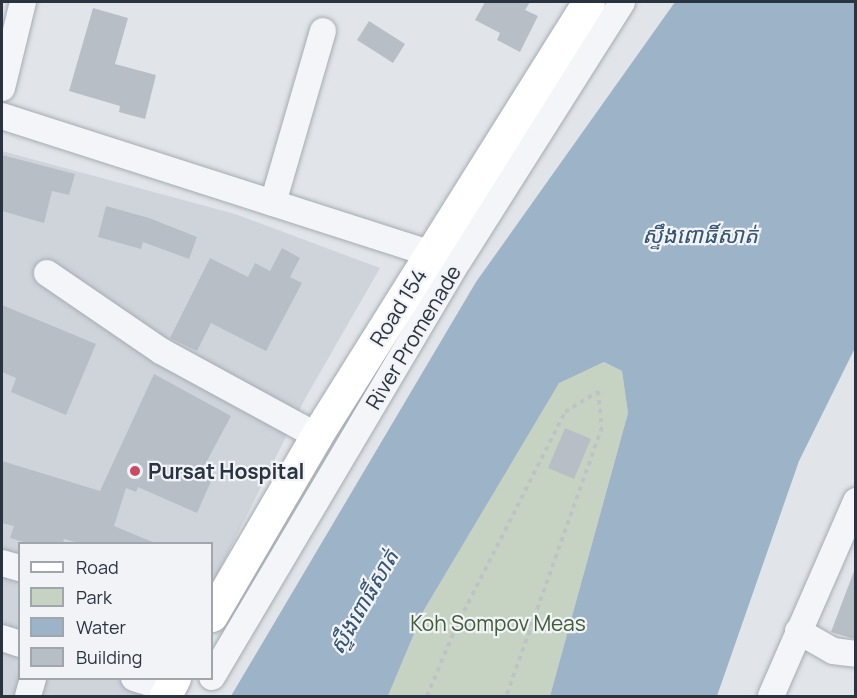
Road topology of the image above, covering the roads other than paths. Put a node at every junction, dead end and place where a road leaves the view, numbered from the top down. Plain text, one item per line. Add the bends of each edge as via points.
1 (23, 2) edge
2 (589, 2) edge
3 (622, 2) edge
4 (323, 31) dead end
5 (2, 88) edge
6 (2, 116) edge
7 (273, 203) junction
8 (431, 254) junction
9 (47, 273) dead end
10 (317, 436) junction
11 (853, 511) edge
12 (2, 563) edge
13 (18, 567) edge
14 (213, 614) edge
15 (798, 631) junction
16 (2, 638) edge
17 (18, 643) edge
18 (855, 654) edge
19 (213, 674) edge
20 (32, 680) edge
21 (141, 680) edge
22 (210, 680) edge
23 (170, 688) edge
24 (28, 696) edge
25 (202, 696) edge
26 (771, 696) edge

1 - 5 street
2 - 8 main road, Road 154
3 - 19 street, River Promenade via 459,260
4 - 7 street
6 - 7 street
7 - 8 street
8 - 10 main road, Road 154
9 - 10 street via 161,351
10 - 14 main road, Road 154
11 - 15 street
12 - 13 street
15 - 18 street via 833,651
15 - 26 street
16 - 17 street
20 - 24 street
21 - 23 street
22 - 25 street, River Promenade

